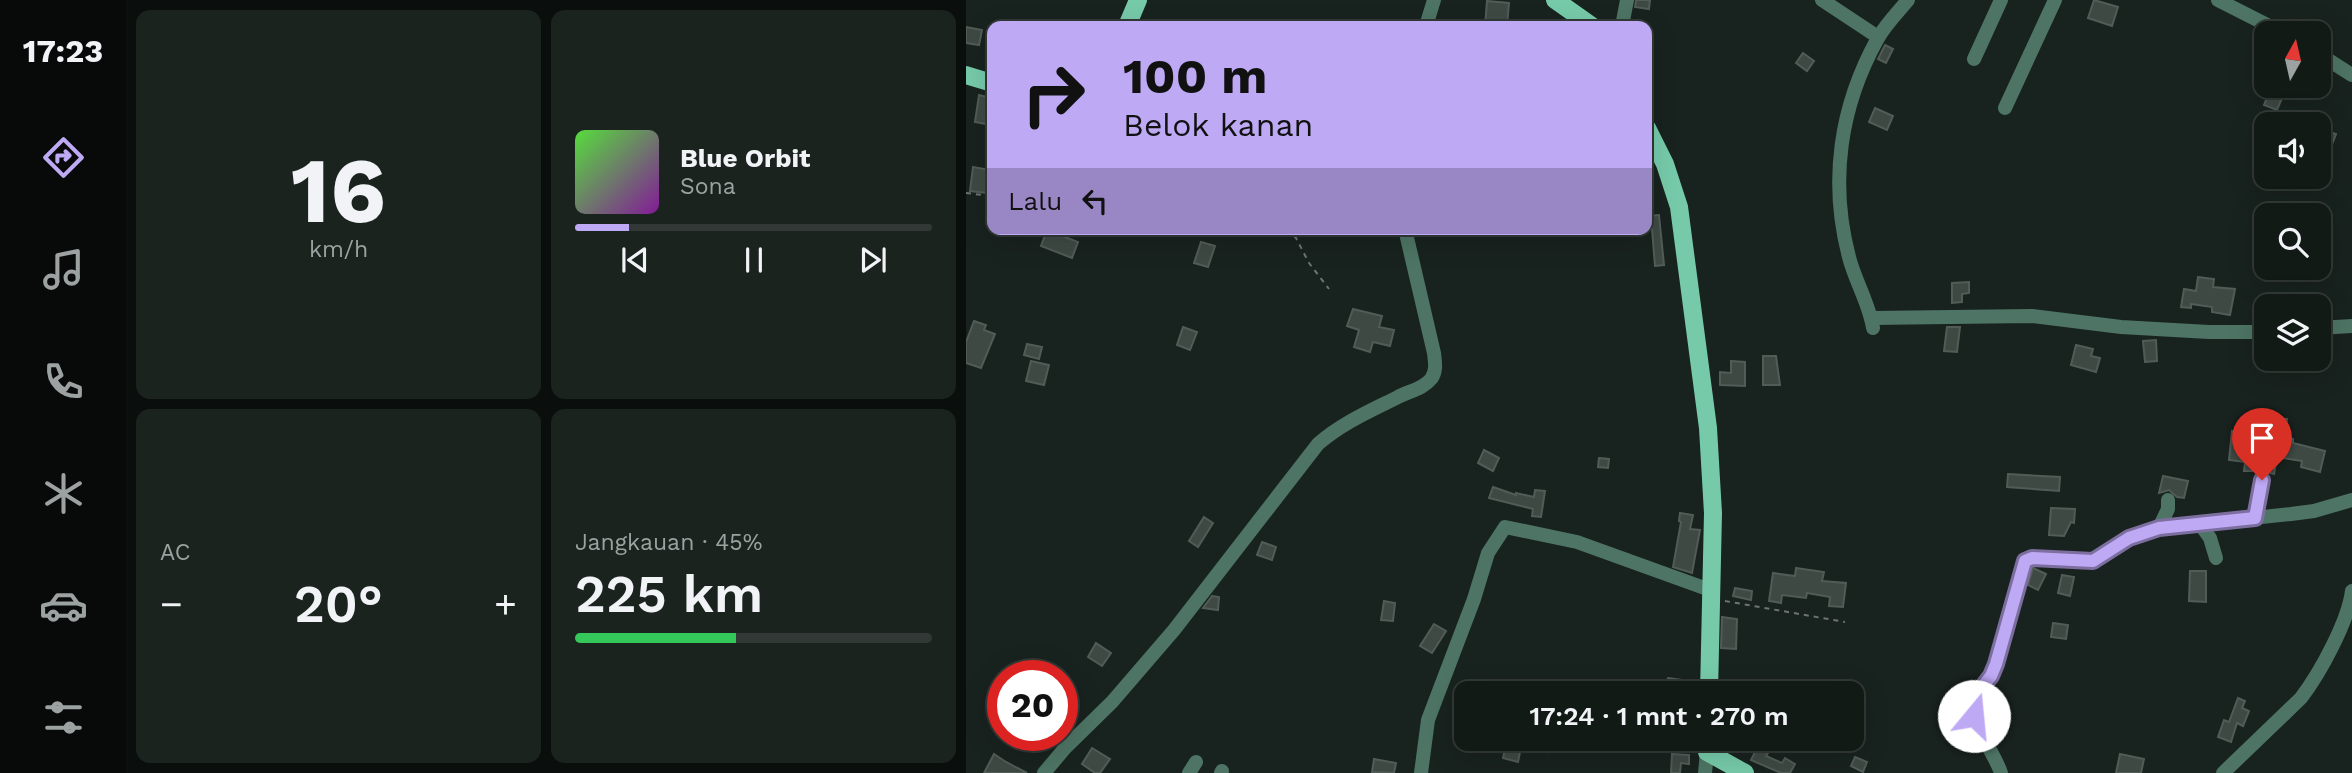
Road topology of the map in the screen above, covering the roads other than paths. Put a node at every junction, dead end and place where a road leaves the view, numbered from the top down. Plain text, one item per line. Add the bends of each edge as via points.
1 (1138, 0) edge
2 (1434, 0) edge
3 (1555, 0) edge
4 (1627, 0) edge
5 (1822, 0) edge
6 (1908, 0) edge
7 (2001, 0) edge
8 (2054, 0) edge
9 (2218, 0) edge
10 (1129, 21) edge
11 (1428, 21) edge
12 (1585, 21) edge
13 (1623, 21) edge
14 (2259, 21) edge
15 (1878, 37) junction
16 (1974, 59) dead end
17 (2331, 62) edge
18 (966, 75) edge
19 (2352, 75) edge
20 (987, 81) edge
21 (2005, 108) dead end
22 (1652, 138) edge
23 (1406, 235) edge
24 (2352, 326) edge
25 (2331, 327) edge
26 (2254, 332) edge
27 (2262, 480) dead end
28 (2168, 500) dead end
29 (2352, 500) edge
30 (2255, 518) junction
31 (2200, 524) junction
32 (2159, 528) junction
33 (2216, 558) dead end
34 (2352, 591) edge
35 (1710, 594) junction
36 (1709, 681) edge
37 (1707, 751) edge
38 (1715, 751) edge
39 (1999, 772) edge
40 (1044, 773) edge
41 (1421, 773) edge
42 (1705, 773) edge
43 (1745, 773) edge
44 (2222, 773) edge

1 - 10 main road
2 - 11 street
3 - 12 main road
4 - 13 street
5 - 15 street
6 - 15 street
7 - 16 street
8 - 21 street
9 - 14 street
15 - 26 street via 1851,97 1839,159 1840,222 1872,323 2032,316 2121,327
17 - 19 street
18 - 20 main road
22 - 35 main road via 1679,207 1708,428 1713,513
23 - 40 street via 1434,353 1433,376 1422,387 1336,428 1318,444 1174,630
24 - 25 street
27 - 30 street
28 - 32 street
29 - 30 street via 2314,511
30 - 31 street
31 - 32 street
31 - 33 street
32 - 39 street via 2129,538 2093,561 2032,558 2023,563 1996,664 1972,703
34 - 44 street via 2312,684
35 - 36 main road
35 - 41 street via 1577,542 1505,527 1488,553 1427,720
37 - 42 street
38 - 43 main road

